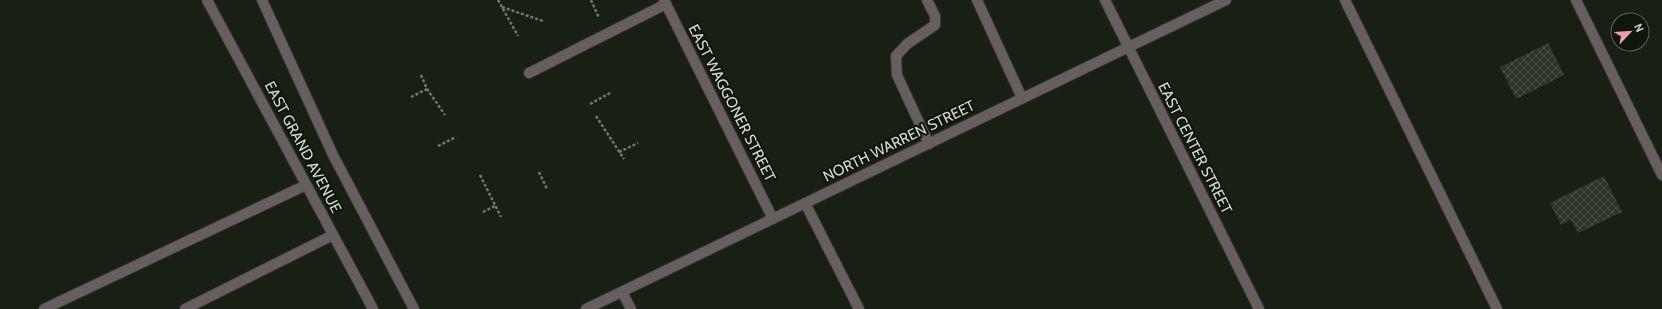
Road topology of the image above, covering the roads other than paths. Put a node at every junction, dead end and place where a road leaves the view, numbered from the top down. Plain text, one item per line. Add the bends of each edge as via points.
1 (207, 0) edge
2 (262, 0) edge
3 (927, 0) edge
4 (977, 0) edge
5 (1105, 0) edge
6 (1226, 0) edge
7 (1345, 0) edge
8 (1576, 0) edge
9 (665, 2) edge
10 (1128, 47) junction
11 (528, 73) dead end
12 (1022, 98) junction
13 (929, 144) junction
14 (1662, 175) edge
15 (306, 185) junction
16 (805, 203) junction
17 (774, 219) junction
18 (333, 235) junction
19 (622, 292) junction
20 (44, 309) edge
21 (185, 309) edge
22 (373, 309) edge
23 (414, 309) edge
24 (586, 309) edge
25 (631, 309) edge
26 (859, 309) edge
27 (1259, 309) edge
28 (1497, 309) edge

1 - 15 street, EAST GRAND AVENUE
2 - 23 street, EAST GRAND AVENUE via 333,155
3 - 13 street via 935,16 935,25 907,44 896,56 897,75
4 - 12 street
5 - 10 street, EAST CENTER STREET
6 - 10 street, NORTH WARREN STREET
7 - 28 street
8 - 14 street
9 - 11 street
9 - 17 street, EAST WAGGONER STREET
10 - 12 street, NORTH WARREN STREET
10 - 27 street, EAST CENTER STREET
12 - 13 street, NORTH WARREN STREET
13 - 16 street, NORTH WARREN STREET
15 - 18 street, EAST GRAND AVENUE
15 - 20 street
16 - 17 street, NORTH WARREN STREET
16 - 26 street
17 - 19 street, NORTH WARREN STREET
18 - 21 street
18 - 22 street, EAST GRAND AVENUE
19 - 24 street, NORTH WARREN STREET
19 - 25 street

